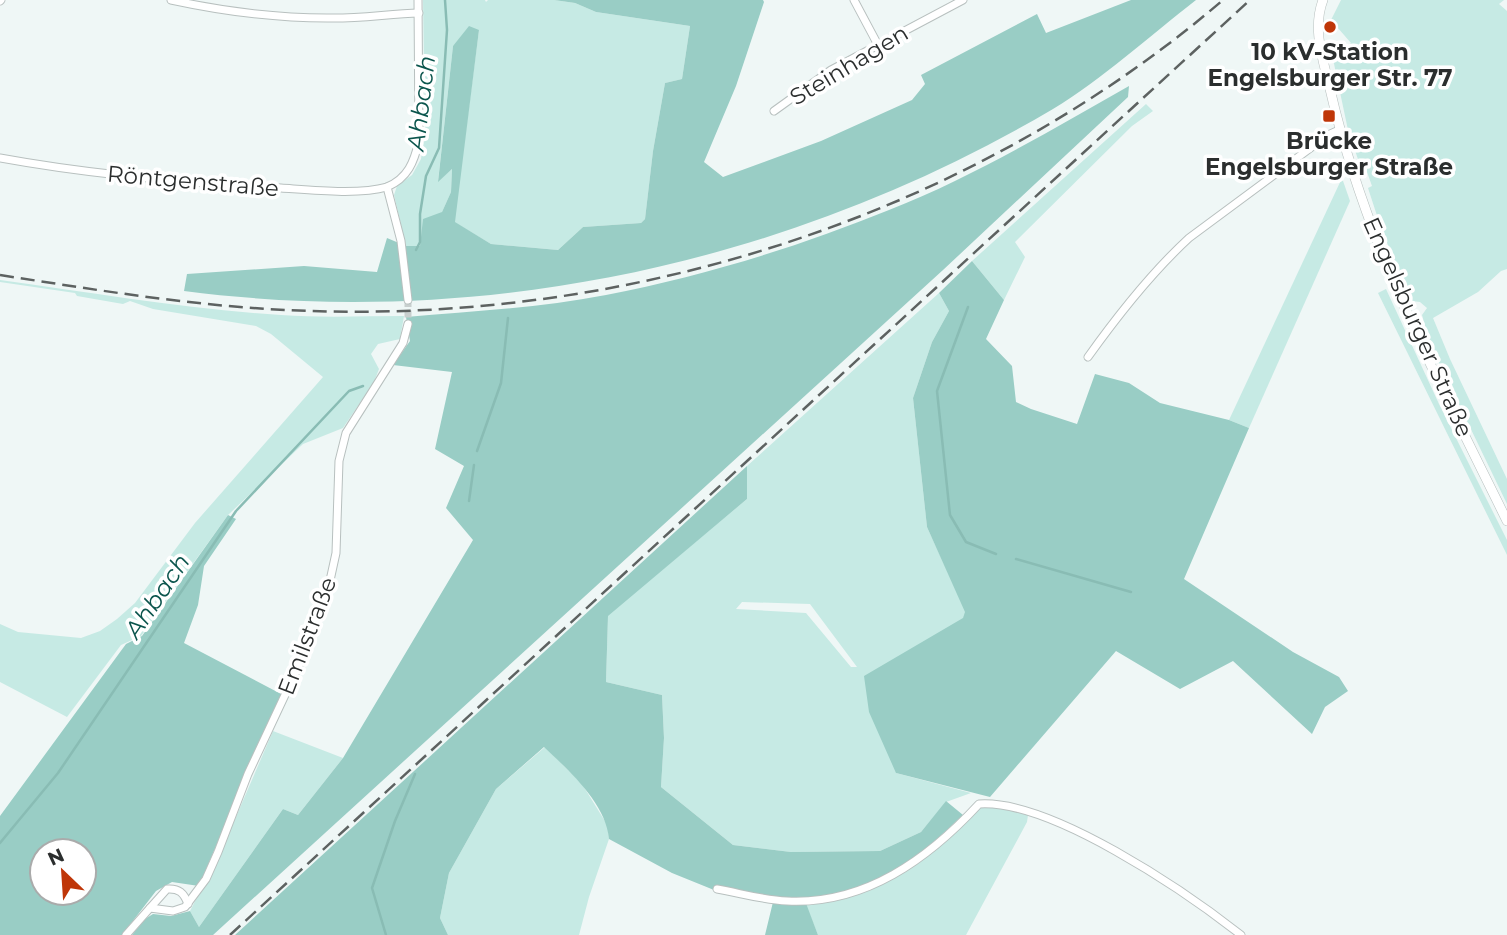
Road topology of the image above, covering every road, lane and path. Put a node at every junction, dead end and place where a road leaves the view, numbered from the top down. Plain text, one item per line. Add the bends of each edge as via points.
1 (171, 0) edge
2 (418, 0) edge
3 (854, 0) edge
4 (963, 0) edge
5 (1323, 0) edge
6 (418, 13) junction
7 (878, 45) junction
8 (774, 111) dead end
9 (1339, 130) junction
10 (0, 158) edge
11 (387, 187) junction
12 (408, 300) tunnel mouth
13 (408, 324) tunnel mouth
14 (1088, 357) dead end
15 (1507, 521) edge
16 (717, 889) dead end
17 (188, 904) junction
18 (150, 908) junction
19 (126, 935) edge
20 (1241, 935) edge

1 - 6 street via 289,17
2 - 6 street
3 - 7 street
4 - 7 street, Steinhagen
5 - 9 street, Engelsburger Straße via 1318,35
6 - 11 street via 419,141 414,163
7 - 8 street, Steinhagen via 831,70
9 - 14 street via 1189,237
9 - 15 street, Engelsburger Straße via 1383,257
10 - 11 street, Röntgenstraße via 177,182 373,191
11 - 12 street via 401,241
13 - 17 street, Emilstraße via 403,343 346,433 340,461 337,553 320,616 206,880
16 - 20 street via 786,901 855,892 918,860 979,804 993,803 1062,825 1109,848
17 - 18 street via 173,911
17 - 18 street via 180,891 167,889
18 - 19 street

